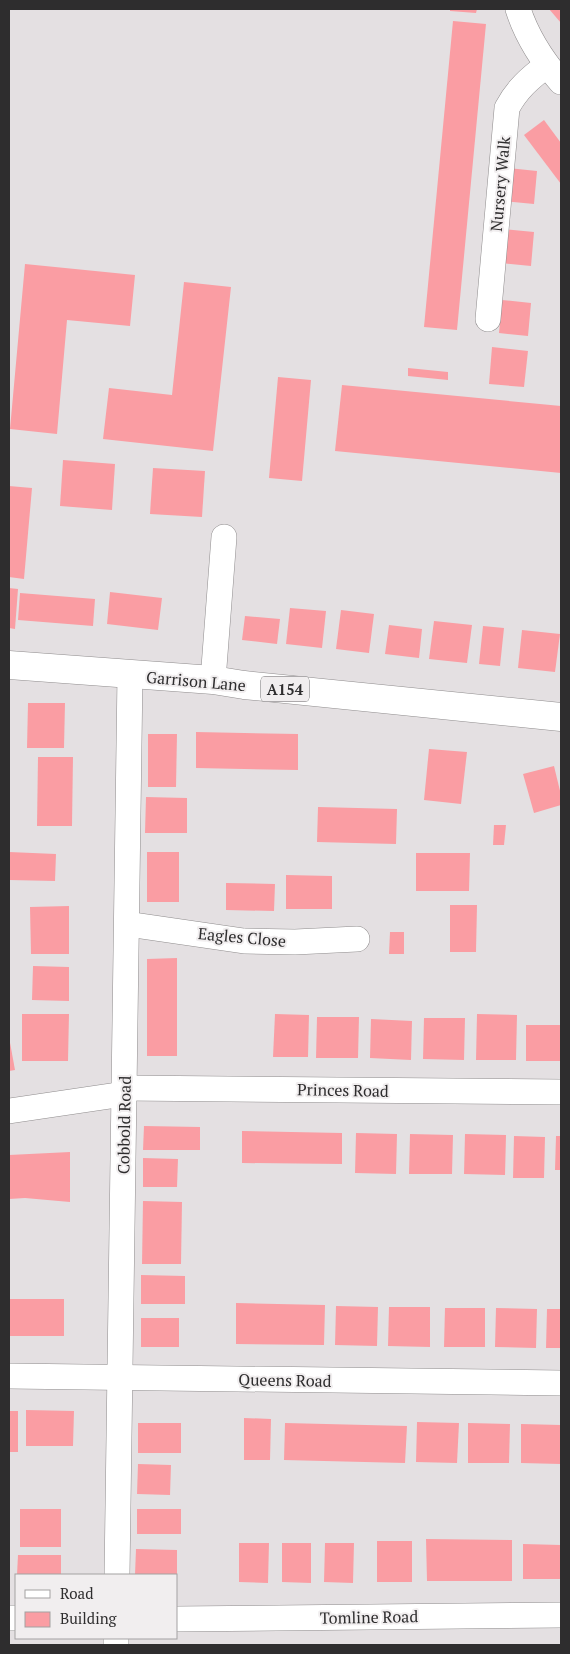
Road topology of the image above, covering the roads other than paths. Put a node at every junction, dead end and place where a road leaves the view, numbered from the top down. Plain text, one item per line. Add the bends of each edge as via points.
1 (518, 9) edge
2 (554, 74) edge
3 (488, 319) dead end
4 (224, 537) dead end
5 (9, 665) edge
6 (130, 675) junction
7 (213, 680) junction
8 (561, 717) edge
9 (127, 924) junction
10 (357, 939) dead end
11 (124, 1091) junction
12 (561, 1092) edge
13 (9, 1111) edge
14 (9, 1376) edge
15 (120, 1379) junction
16 (561, 1383) edge
17 (117, 1574) edge
18 (561, 1614) edge
19 (178, 1619) edge

1 - 2 street via 532,43
2 - 3 street, Nursery Walk via 524,83 508,108
4 - 7 street
5 - 6 main road, Garrison Lane / A154
6 - 7 main road, Garrison Lane / A154
6 - 9 street, Cobbold Road
7 - 8 main road, Garrison Lane / A154
9 - 10 street, Eagles Close via 244,941
9 - 11 street, Cobbold Road
11 - 12 street, Princes Road
11 - 13 street, Princes Road
11 - 15 street, Cobbold Road
14 - 15 street, Queens Road
15 - 16 street, Queens Road
15 - 17 street, Cobbold Road
18 - 19 street, Tomline Road

